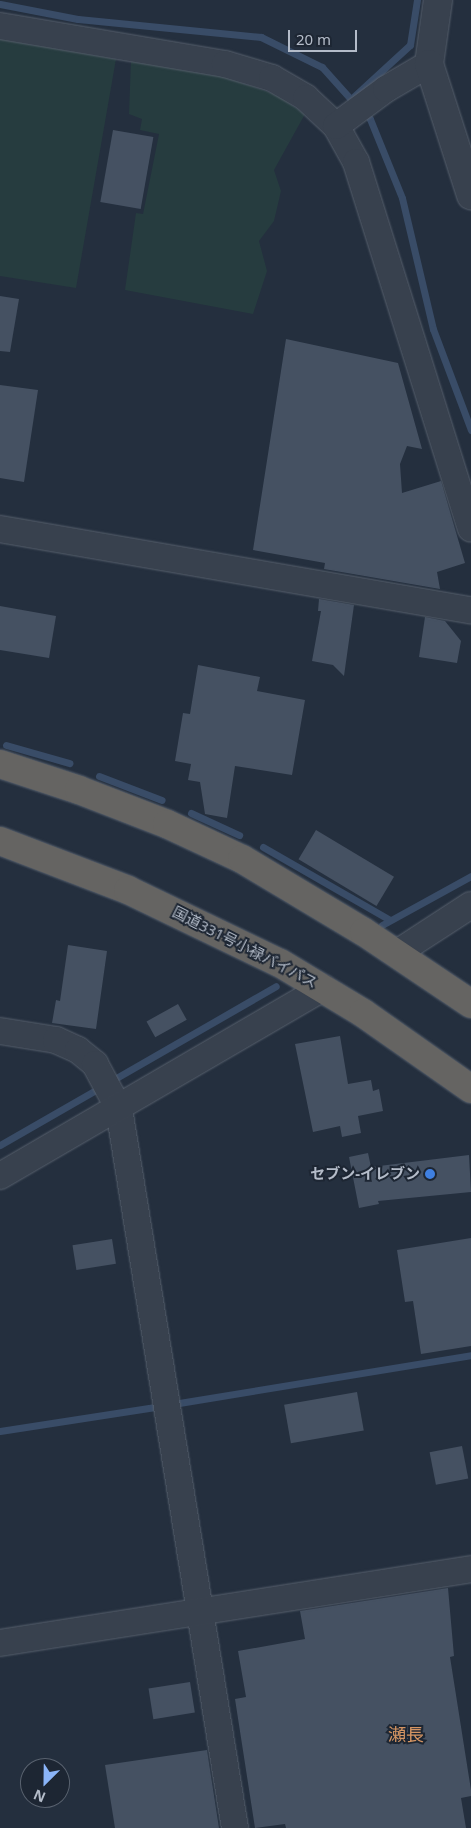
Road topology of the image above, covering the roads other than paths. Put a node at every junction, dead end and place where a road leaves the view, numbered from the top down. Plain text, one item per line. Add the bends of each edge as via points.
1 (438, 0) edge
2 (0, 26) edge
3 (429, 64) junction
4 (336, 126) junction
5 (471, 195) edge
6 (471, 528) edge
7 (0, 529) edge
8 (471, 610) edge
9 (0, 764) edge
10 (0, 842) edge
11 (471, 905) edge
12 (397, 953) junction
13 (324, 988) junction
14 (471, 1004) edge
15 (0, 1031) edge
16 (471, 1089) edge
17 (118, 1104) junction
18 (0, 1176) edge
19 (471, 1569) edge
20 (201, 1611) junction
21 (0, 1643) edge
22 (236, 1828) edge

1 - 3 street
2 - 4 street via 225,64 272,78 306,98
3 - 4 street via 386,89
3 - 5 street
4 - 6 street via 356,162
7 - 8 street
9 - 12 highway via 79,790 242,859
10 - 13 highway, 国道331号小禄バイパス via 128,890 193,919
11 - 12 street
12 - 14 highway
13 - 16 highway, 国道331号小禄バイパス
13 - 17 street
15 - 17 street via 56,1040 78,1050 100,1072
17 - 18 street
17 - 20 street
19 - 20 street
20 - 21 street
20 - 22 street

